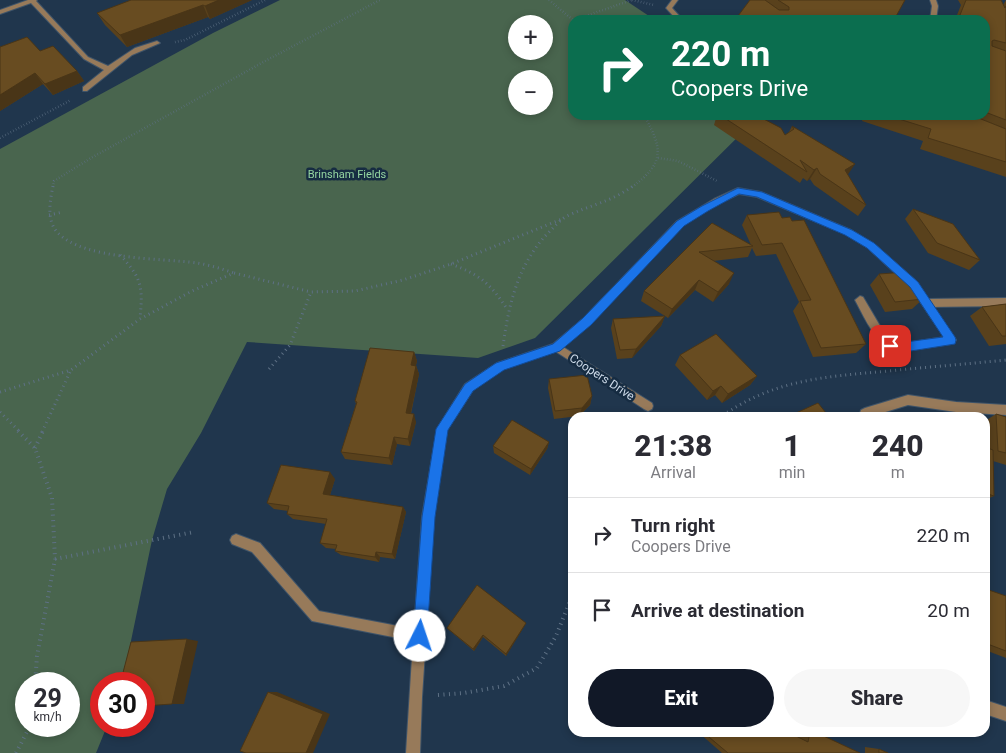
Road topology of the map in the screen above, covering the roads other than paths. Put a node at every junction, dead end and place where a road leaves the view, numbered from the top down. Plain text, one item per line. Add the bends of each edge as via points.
1 (33, 0) edge
2 (675, 0) edge
3 (933, 0) edge
4 (0, 12) edge
5 (675, 15) edge
6 (934, 15) edge
7 (157, 43) road end
8 (108, 69) junction
9 (85, 89) road end
10 (860, 300) dead end
11 (1006, 302) edge
12 (926, 303) junction
13 (556, 347) junction
14 (648, 406) dead end
15 (1006, 410) edge
16 (871, 412) edge
17 (236, 540) dead end
18 (420, 636) junction
19 (990, 709) edge
20 (1006, 714) edge
21 (413, 753) edge

1 - 4 street
1 - 8 street via 86,58
2 - 5 street via 669,8
3 - 6 street
7 - 8 street via 137,50
8 - 9 street
10 - 12 street via 882,339 898,348 951,340
11 - 12 street
12 - 13 street, Coopers Drive via 914,284 871,246 848,232 758,194 738,191 680,223 587,322
13 - 14 street, Coopers Drive
13 - 18 street, Coopers Drive via 500,366 469,387 442,429 428,517
15 - 16 street via 908,400
17 - 18 street via 256,546 316,617
18 - 21 street, Coopers Drive
19 - 20 street

